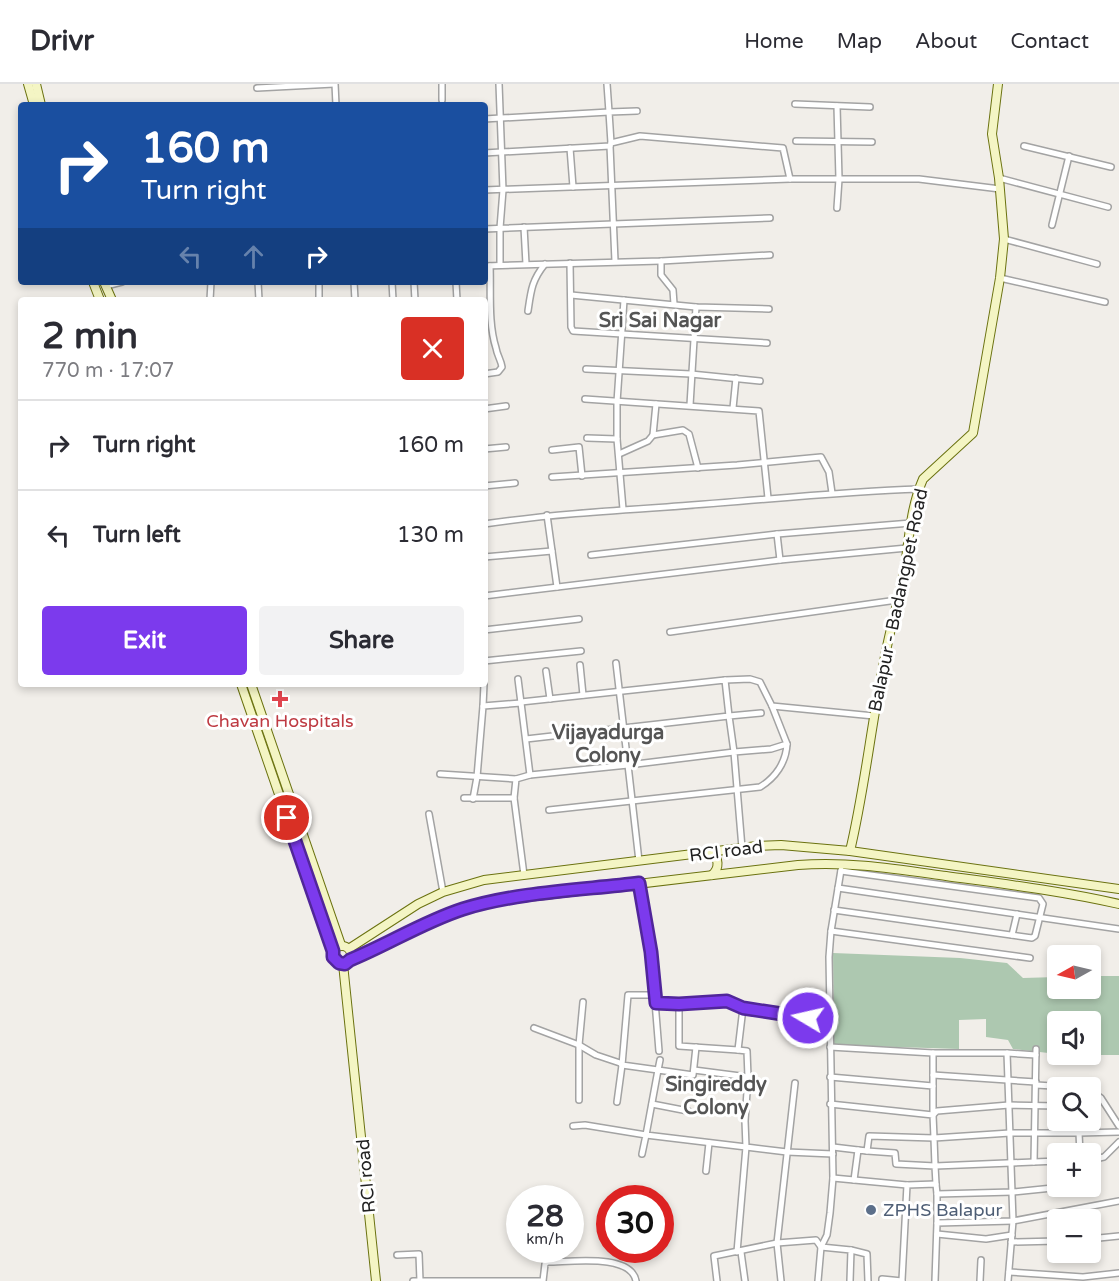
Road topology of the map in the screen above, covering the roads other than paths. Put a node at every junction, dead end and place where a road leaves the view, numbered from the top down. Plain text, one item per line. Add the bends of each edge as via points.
1 (29, 84) edge
2 (36, 84) edge
3 (334, 84) edge
4 (442, 84) edge
5 (499, 84) edge
6 (607, 84) edge
7 (998, 84) edge
8 (257, 88) dead end
9 (442, 100) dead end
10 (33, 102) edge
11 (40, 102) edge
12 (336, 102) edge
13 (795, 104) dead end
14 (837, 106) junction
15 (870, 107) dead end
16 (637, 111) dead end
17 (609, 112) junction
18 (501, 118) junction
19 (488, 119) edge
20 (795, 141) dead end
21 (838, 142) junction
22 (872, 142) dead end
23 (611, 145) junction
24 (1024, 146) dead end
25 (570, 148) junction
26 (502, 152) junction
27 (488, 153) edge
28 (1069, 156) junction
29 (1111, 167) dead end
30 (790, 178) junction
31 (999, 178) junction
32 (839, 179) junction
33 (612, 186) junction
34 (573, 187) junction
35 (1000, 189) junction
36 (488, 190) edge
37 (503, 190) junction
38 (1060, 195) junction
39 (1108, 207) dead end
40 (837, 208) dead end
41 (770, 218) dead end
42 (613, 224) junction
43 (1052, 225) dead end
44 (524, 227) junction
45 (500, 228) junction
46 (488, 229) edge
47 (1004, 239) junction
48 (770, 255) dead end
49 (615, 261) junction
50 (661, 261) junction
51 (570, 263) junction
52 (526, 264) junction
53 (545, 264) junction
54 (1097, 264) dead end
55 (500, 265) junction
56 (488, 266) edge
57 (488, 277) edge
58 (1000, 278) junction
59 (571, 295) junction
60 (624, 300) junction
61 (1105, 302) dead end
62 (674, 304) junction
63 (696, 307) junction
64 (769, 309) dead end
65 (528, 311) dead end
66 (622, 335) junction
67 (694, 340) junction
68 (767, 343) dead end
69 (586, 369) dead end
70 (618, 370) junction
71 (488, 373) edge
72 (692, 374) junction
73 (736, 378) junction
74 (760, 381) dead end
75 (585, 399) dead end
76 (617, 402) junction
77 (656, 404) junction
78 (690, 405) junction
79 (506, 406) dead end
80 (488, 408) edge
81 (734, 408) junction
82 (653, 435) junction
83 (587, 438) dead end
84 (617, 439) junction
85 (506, 447) dead end
86 (488, 449) edge
87 (552, 450) dead end
88 (619, 454) junction
89 (764, 462) junction
90 (698, 468) junction
91 (621, 472) junction
92 (582, 476) junction
93 (552, 477) dead end
94 (515, 483) dead end
95 (488, 486) edge
96 (919, 489) junction
97 (832, 493) junction
98 (768, 498) junction
99 (623, 509) junction
100 (546, 515) junction
101 (488, 523) edge
102 (911, 523) junction
103 (777, 534) junction
104 (907, 548) junction
105 (552, 551) junction
106 (591, 555) dead end
107 (488, 557) edge
108 (780, 560) junction
109 (557, 587) junction
110 (488, 596) edge
111 (897, 600) junction
112 (579, 619) dead end
113 (488, 630) edge
114 (670, 632) dead end
115 (580, 651) dead end
116 (488, 662) edge
117 (616, 663) dead end
118 (580, 665) dead end
119 (546, 671) dead end
120 (518, 679) dead end
121 (725, 680) junction
122 (242, 687) edge
123 (252, 687) edge
124 (484, 687) edge
125 (619, 692) junction
126 (583, 695) junction
127 (550, 699) junction
128 (521, 703) junction
129 (483, 706) junction
130 (772, 706) junction
131 (761, 713) dead end
132 (729, 716) junction
133 (874, 716) junction
134 (624, 728) junction
135 (526, 739) junction
136 (787, 744) junction
137 (734, 753) junction
138 (628, 765) junction
139 (440, 774) dead end
140 (530, 775) junction
141 (477, 777) junction
142 (516, 779) junction
143 (737, 790) junction
144 (464, 798) dead end
145 (514, 798) junction
146 (473, 799) junction
147 (632, 801) junction
148 (549, 810) dead end
149 (429, 814) dead end
150 (742, 848) junction
151 (724, 850) junction
152 (850, 851) junction
153 (711, 852) junction
154 (639, 861) junction
155 (842, 867) junction
156 (727, 873) junction
157 (524, 875) junction
158 (712, 875) junction
159 (639, 883) junction
160 (838, 888) junction
161 (1119, 889) edge
162 (443, 892) junction
163 (1119, 904) edge
164 (834, 910) junction
165 (1017, 914) junction
166 (1040, 918) junction
167 (1119, 929) edge
168 (831, 931) junction
169 (1012, 935) junction
170 (345, 947) junction
171 (333, 951) junction
172 (1030, 958) dead end
173 (347, 962) junction
174 (656, 995) junction
175 (583, 1002) dead end
176 (656, 1003) junction
177 (679, 1004) junction
178 (743, 1008) junction
179 (829, 1021) junction
180 (534, 1028) dead end
181 (579, 1045) junction
182 (696, 1047) junction
183 (830, 1047) junction
184 (738, 1050) junction
185 (659, 1051) dead end
186 (933, 1053) junction
187 (1007, 1053) junction
188 (660, 1060) dead end
189 (622, 1065) junction
190 (658, 1070) junction
191 (694, 1070) junction
192 (933, 1075) junction
193 (748, 1077) junction
194 (831, 1077) junction
195 (1007, 1082) junction
196 (795, 1083) dead end
197 (1036, 1084) junction
198 (1047, 1085) edge
199 (933, 1086) junction
200 (1101, 1098) edge
201 (579, 1100) dead end
202 (617, 1102) dead end
203 (652, 1104) junction
204 (831, 1104) junction
205 (1009, 1106) junction
206 (1035, 1106) junction
207 (1047, 1107) edge
208 (688, 1111) dead end
209 (933, 1115) junction
210 (573, 1126) dead end
211 (1119, 1126) edge
212 (1119, 1131) edge
213 (1010, 1133) junction
214 (1080, 1133) junction
215 (1034, 1134) junction
216 (646, 1135) junction
217 (934, 1138) junction
218 (1119, 1142) edge
219 (709, 1143) junction
220 (1080, 1143) edge
221 (746, 1147) junction
222 (858, 1150) junction
223 (833, 1151) junction
224 (867, 1151) junction
225 (787, 1152) junction
226 (642, 1154) dead end
227 (1101, 1158) edge
228 (1047, 1161) edge
229 (1012, 1162) junction
230 (1034, 1162) junction
231 (935, 1166) junction
232 (706, 1171) dead end
233 (833, 1178) junction
234 (854, 1180) junction
235 (936, 1184) junction
236 (907, 1185) junction
237 (1047, 1189) edge
238 (1013, 1192) junction
239 (937, 1194) junction
240 (1119, 1201) edge
241 (1013, 1221) junction
242 (937, 1223) junction
243 (937, 1234) junction
244 (1012, 1235) junction
245 (1119, 1236) edge
246 (1101, 1238) edge
247 (1047, 1241) edge
248 (1011, 1242) junction
249 (777, 1244) junction
250 (821, 1247) junction
251 (852, 1250) junction
252 (739, 1252) junction
253 (397, 1255) dead end
254 (981, 1260) dead end
255 (1009, 1272) junction
256 (1119, 1273) edge
257 (376, 1281) edge
258 (413, 1281) edge
259 (420, 1281) edge
260 (636, 1281) edge
261 (717, 1281) edge
262 (745, 1281) edge
263 (781, 1281) edge
264 (818, 1281) edge
265 (850, 1281) edge
266 (868, 1281) edge
267 (882, 1281) edge
268 (902, 1281) edge
269 (935, 1281) edge
270 (980, 1281) edge
271 (1008, 1281) edge

1 - 10 main road
2 - 11 main road
3 - 8 street
3 - 12 street
4 - 9 street
5 - 18 street
6 - 17 street
7 - 31 main road, Balapur - Badangpet Road via 992,134
13 - 14 street
14 - 15 street
14 - 21 street
16 - 17 street
17 - 18 street
17 - 23 street
18 - 19 street
18 - 26 street
20 - 21 street
21 - 22 street
21 - 32 street
23 - 25 street
23 - 30 street via 640,136 783,148
23 - 33 street
24 - 28 street
25 - 26 street
25 - 34 street
26 - 27 street
26 - 37 street
28 - 29 street
28 - 38 street
30 - 32 street
30 - 33 street
31 - 35 main road, Balapur - Badangpet Road
31 - 38 street
32 - 35 street via 919,179
32 - 40 street
33 - 34 street
33 - 42 street
34 - 37 street
35 - 47 main road, Balapur - Badangpet Road
36 - 37 street
37 - 45 street
38 - 39 street
38 - 43 street
41 - 42 street
42 - 44 street
42 - 49 street
44 - 45 street
44 - 52 street
45 - 46 street
45 - 55 street
47 - 54 street
47 - 58 main road, Balapur - Badangpet Road
48 - 50 street
49 - 50 street
49 - 51 street
50 - 62 street via 661,275 673,290
51 - 53 street
51 - 59 street
52 - 53 street
52 - 55 street
53 - 65 street via 536,275
55 - 56 street
57 - 71 street via 496,349 502,367
58 - 61 street
58 - 96 main road, Balapur - Badangpet Road via 973,433 924,479
59 - 60 street
59 - 66 street via 573,332
60 - 62 street
60 - 66 street
62 - 63 street
63 - 64 street
63 - 67 street
66 - 67 street
66 - 70 street
67 - 68 street
67 - 72 street
69 - 70 street
70 - 72 street
70 - 76 street
72 - 73 street
72 - 78 street
73 - 74 street
73 - 81 street
75 - 76 street
76 - 77 street
76 - 84 street
77 - 78 street
77 - 82 street
78 - 81 street
79 - 80 street
81 - 89 street via 759,411
82 - 88 street
82 - 90 street via 684,430 689,434
83 - 84 street
84 - 88 street
85 - 86 street
87 - 92 street via 579,447
88 - 91 street
89 - 90 street
89 - 97 street via 820,457 829,472
89 - 98 street
90 - 91 street
91 - 92 street
91 - 99 street
92 - 93 street
94 - 95 street
96 - 97 street
96 - 102 main road, Balapur - Badangpet Road
97 - 98 street
98 - 99 street
99 - 100 street
100 - 101 street
100 - 105 street
102 - 103 street
102 - 104 main road, Balapur - Badangpet Road
103 - 106 street
103 - 108 street
104 - 108 street
104 - 111 main road, Balapur - Badangpet Road
105 - 107 street
105 - 109 street
108 - 109 street
109 - 110 street
111 - 114 street
111 - 133 main road, Balapur - Badangpet Road
112 - 113 street
115 - 116 street
117 - 125 street
118 - 126 street
119 - 127 street
120 - 128 street
121 - 125 street
121 - 130 street via 760,682
121 - 132 street
122 - 171 main road
123 - 170 main road
124 - 129 street
125 - 126 street
125 - 134 street
126 - 127 street
127 - 128 street
128 - 129 street
128 - 135 street
129 - 141 street
130 - 133 street
130 - 136 street
131 - 132 street
132 - 134 street
132 - 137 street
133 - 152 main road, Balapur - Badangpet Road
134 - 135 street
134 - 138 street
135 - 140 street
136 - 137 street
136 - 143 street via 783,763 768,782 760,788
137 - 138 street
137 - 143 street
138 - 140 street
138 - 147 street
139 - 141 street
140 - 142 street
141 - 142 street
141 - 146 street
142 - 145 street
143 - 147 street
143 - 150 street
144 - 146 street
145 - 146 street
145 - 157 street
147 - 148 street
147 - 154 street
149 - 162 street
150 - 151 main road, RCI road
150 - 152 main road, RCI road via 781,845
151 - 153 main road, RCI road
151 - 156 main road via 720,857
152 - 161 main road, RCI road
153 - 154 main road, RCI road
153 - 158 main road via 718,866
154 - 157 main road, RCI road
155 - 156 main road via 798,865
155 - 160 street
155 - 163 main road via 1071,893
155 - 166 street via 1039,898 1043,904
156 - 158 main road
157 - 162 main road, RCI road via 484,880
158 - 159 main road
159 - 173 main road via 494,901 410,930
159 - 174 street
160 - 164 street
160 - 165 street
162 - 170 main road, RCI road
164 - 168 street
164 - 169 street
165 - 166 street
165 - 169 street
166 - 167 street
166 - 169 street via 1032,938
168 - 172 street
168 - 179 street
170 - 171 main road, RCI road
170 - 173 main road, RCI road via 352,954
171 - 173 main road via 334,960
173 - 257 main road, RCI road
174 - 176 street
174 - 189 street via 628,995
175 - 181 street
176 - 177 street
176 - 185 street
177 - 178 street via 727,1001
177 - 182 street via 679,1046
178 - 179 street
178 - 184 street
179 - 183 street
180 - 181 street
181 - 189 street
181 - 201 street
182 - 184 street
182 - 191 street
183 - 186 street
183 - 194 street
184 - 193 street via 747,1051
186 - 187 street
186 - 192 street
187 - 195 street
187 - 197 street via 1036,1052
188 - 190 street
189 - 190 street
189 - 202 street
190 - 191 street via 693,1075
190 - 203 street
191 - 193 street
192 - 195 street
192 - 199 street
193 - 221 street
194 - 199 street
194 - 204 street
195 - 197 street
195 - 205 street
196 - 225 street
197 - 198 street
197 - 206 street
199 - 209 street
200 - 211 street
203 - 208 street
203 - 216 street
204 - 209 street
204 - 223 street
205 - 206 street
205 - 209 street via 937,1111
205 - 213 street
206 - 207 street
206 - 215 street
209 - 217 street
210 - 216 street
212 - 214 street
213 - 215 street
213 - 217 street
213 - 229 street
214 - 215 street
214 - 220 street
215 - 230 street
216 - 219 street
216 - 226 street
217 - 224 street via 869,1136
217 - 231 street
218 - 227 street
219 - 221 street
219 - 232 street
221 - 225 street
221 - 252 street
222 - 223 street
222 - 224 street
222 - 234 street
223 - 225 street
223 - 233 street
224 - 231 street via 895,1153 896,1164
225 - 249 street
228 - 230 street
229 - 230 street
229 - 231 street
229 - 238 street
231 - 235 street
233 - 234 street
233 - 250 street via 827,1235
234 - 236 street
235 - 236 street
235 - 239 street
236 - 268 street
237 - 238 street
238 - 239 street
238 - 241 street
239 - 242 street
240 - 241 street
241 - 242 street
241 - 244 street
242 - 243 street
243 - 244 street via 976,1239
243 - 269 street
244 - 248 street
245 - 246 street
247 - 248 street
248 - 255 street
249 - 250 street via 816,1240
249 - 252 street
249 - 263 street
250 - 251 street
250 - 264 street
251 - 265 street
251 - 266 street via 867,1254
252 - 261 street via 714,1257
252 - 262 street
253 - 259 street via 419,1254
254 - 270 street
255 - 256 street via 1083,1277
255 - 271 street
258 - 259 street
259 - 260 street via 543,1281 548,1262 603,1261 630,1269
267 - 268 street

